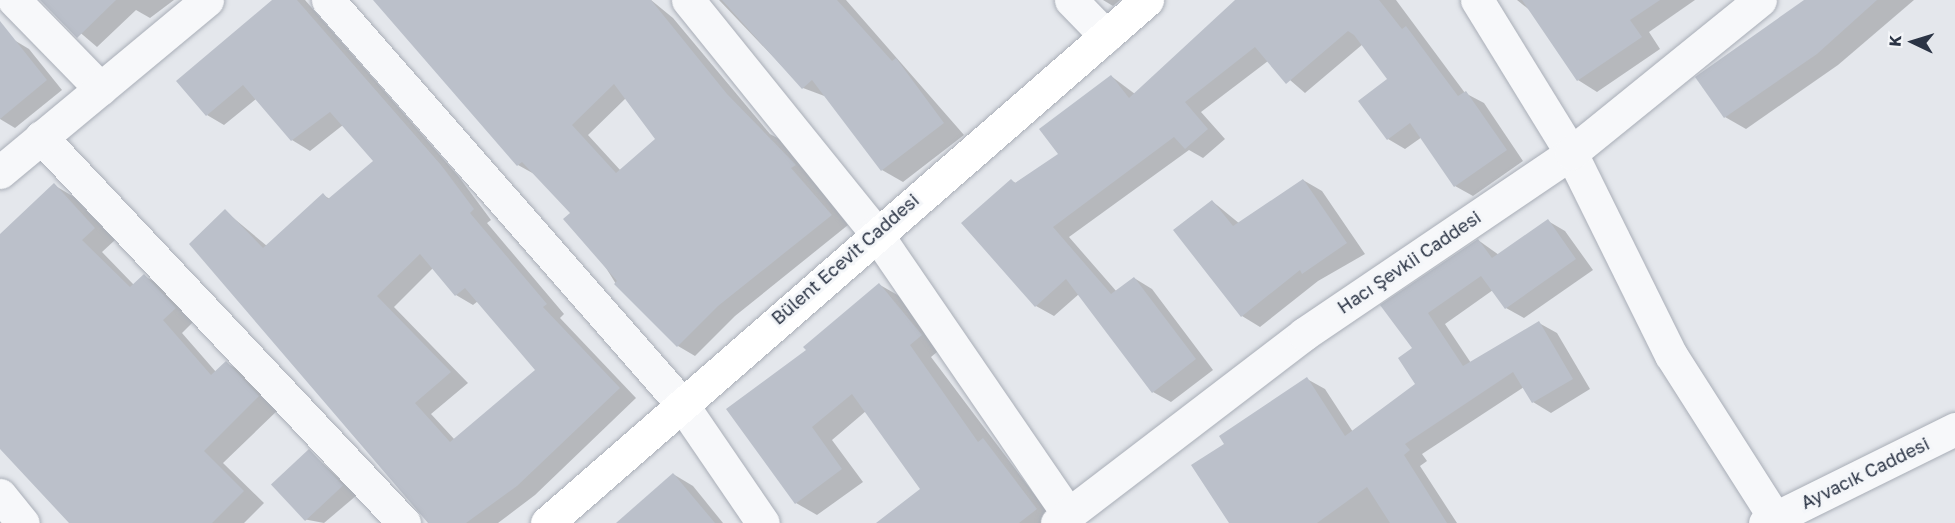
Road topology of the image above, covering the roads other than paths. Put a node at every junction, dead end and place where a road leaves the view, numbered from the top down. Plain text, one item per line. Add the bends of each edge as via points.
1 (14, 0) edge
2 (207, 0) edge
3 (328, 0) edge
4 (688, 0) edge
5 (1071, 0) edge
6 (1147, 0) edge
7 (1477, 0) edge
8 (1760, 0) edge
9 (1106, 36) junction
10 (101, 89) junction
11 (41, 137) junction
12 (1571, 153) junction
13 (0, 171) edge
14 (875, 232) junction
15 (681, 403) junction
16 (1955, 429) edge
17 (0, 495) edge
18 (1062, 518) edge
19 (1770, 520) edge
20 (23, 523) edge
21 (404, 523) edge
22 (547, 523) edge
23 (763, 523) edge

1 - 10 street
2 - 10 street
3 - 15 street
4 - 14 street
5 - 9 street
6 - 9 main road, Bülent Ecevit Caddesi
7 - 12 street
8 - 12 street, Hacı Şevkii Caddesi
9 - 14 main road, Bülent Ecevit Caddesi
10 - 11 street
11 - 13 street
11 - 21 street
12 - 18 street, Hacı Şevkii Caddesi via 1304,334
12 - 19 street via 1671,355
14 - 15 main road, Bülent Ecevit Caddesi
14 - 18 street
15 - 22 main road, Bülent Ecevit Caddesi
15 - 23 street
16 - 19 street, Ayvacık Caddesi
17 - 20 street

